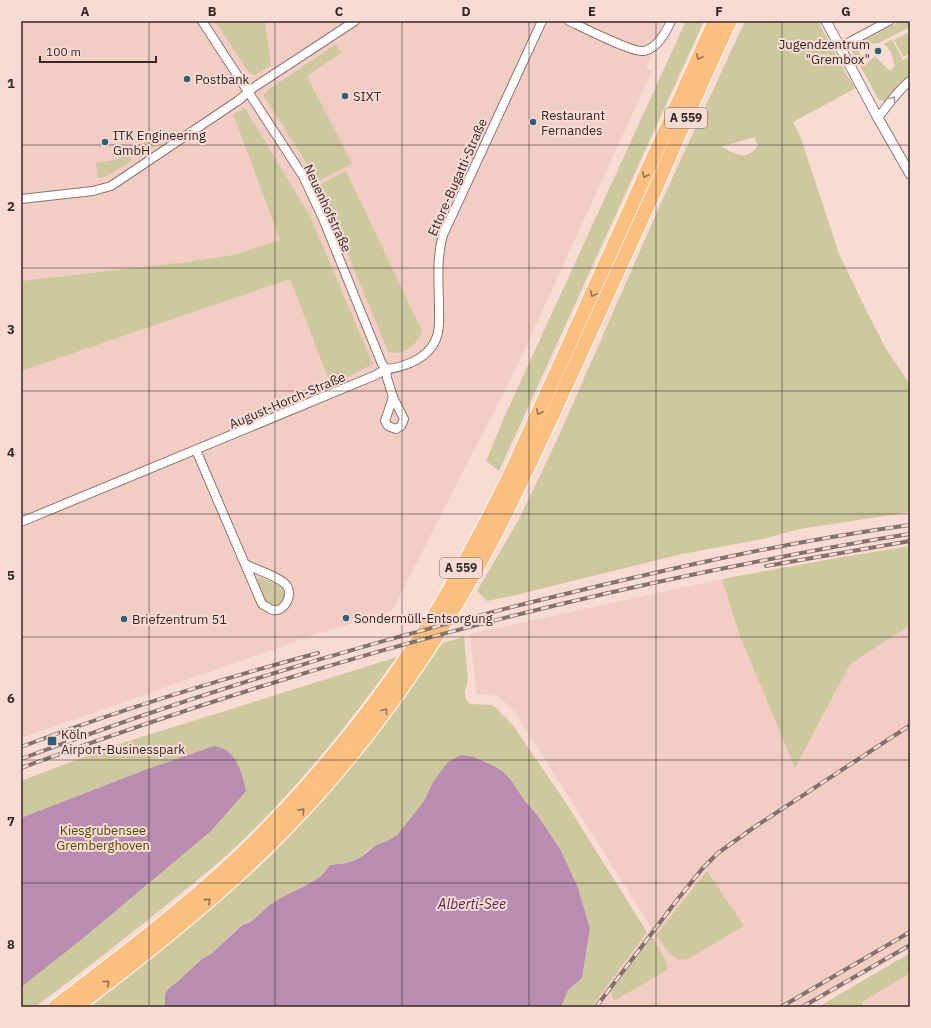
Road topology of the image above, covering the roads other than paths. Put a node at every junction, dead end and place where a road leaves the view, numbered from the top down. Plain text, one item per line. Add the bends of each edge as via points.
1 (202, 21) edge
2 (356, 21) edge
3 (542, 21) edge
4 (569, 21) edge
5 (671, 21) edge
6 (826, 21) edge
7 (889, 21) edge
8 (725, 23) edge
9 (840, 47) junction
10 (910, 81) edge
11 (247, 92) junction
12 (878, 118) junction
13 (910, 174) edge
14 (21, 199) edge
15 (386, 369) junction
16 (393, 397) dead end
17 (196, 450) junction
18 (21, 522) edge
19 (246, 564) junction
20 (55, 1007) edge
21 (76, 1007) edge

1 - 11 street, Neuenhofstraße
2 - 11 street
3 - 15 street, Ettore-Bugatti-Straße via 443,236 439,255 439,326 435,342 430,350 413,362
4 - 5 street via 632,49 644,51 660,40
6 - 9 street
7 - 9 street
8 -> 20 highway, A 559 via 509,477 471,552 410,653 337,751 251,845 207,886
21 -> 8 highway, A 559 via 171,933 260,854 297,817 346,761 422,658 480,562 521,482 648,205
9 - 12 street
12 -> 10 street via 895,95
11 - 14 street via 240,100 111,186
11 - 15 street, Neuenhofstraße via 303,176
12 - 13 street
15 - 16 street, Neuenhofstraße
15 - 17 street, August-Horch-Straße via 373,377
17 - 18 street, August-Horch-Straße
17 - 19 street
19 - 19 street via 262,604 272,610 284,606 288,600 287,586

